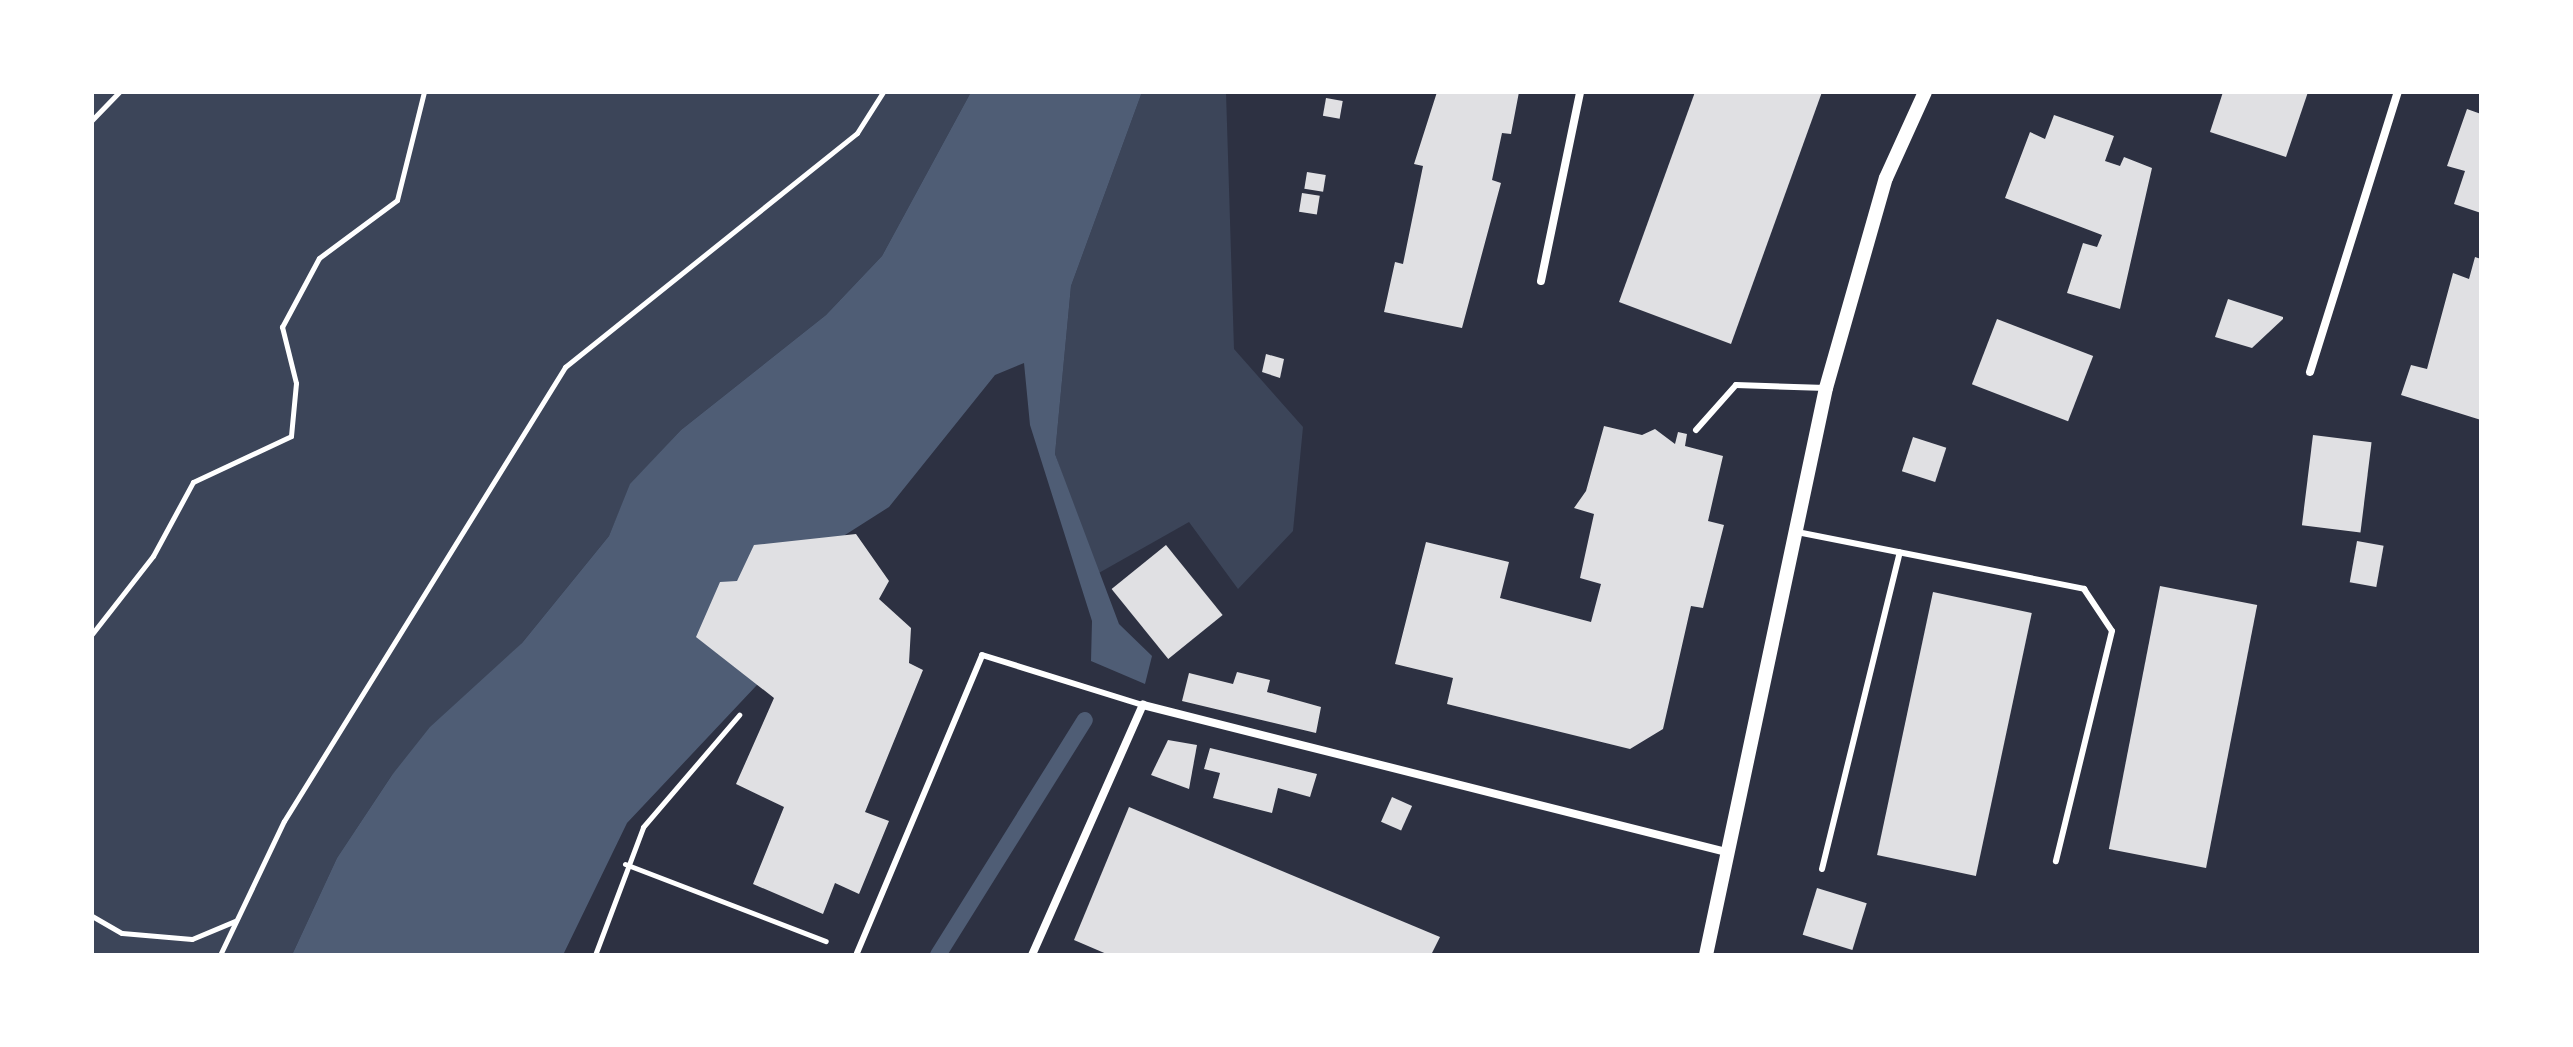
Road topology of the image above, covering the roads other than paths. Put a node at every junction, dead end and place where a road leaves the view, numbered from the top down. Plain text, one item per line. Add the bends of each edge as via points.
1 (1580, 92) edge
2 (1925, 92) edge
3 (2398, 92) edge
4 (1541, 281) dead end
5 (2310, 372) dead end
6 (1826, 388) junction
7 (1696, 430) dead end
8 (1796, 532) junction
9 (1900, 552) junction
10 (1143, 705) junction
11 (1726, 852) junction
12 (2056, 861) dead end
13 (1822, 869) dead end
14 (857, 953) road end
15 (1032, 955) edge
16 (1706, 955) edge

1 - 4 street
2 - 6 street via 1886,178
3 - 5 street
6 - 7 lane via 1736,385
6 - 8 street
8 - 9 lane
8 - 11 street
9 - 12 lane via 2084,589 2112,631
9 - 13 lane
10 - 11 street
10 - 14 lane via 982,655
10 - 15 street
11 - 16 street

